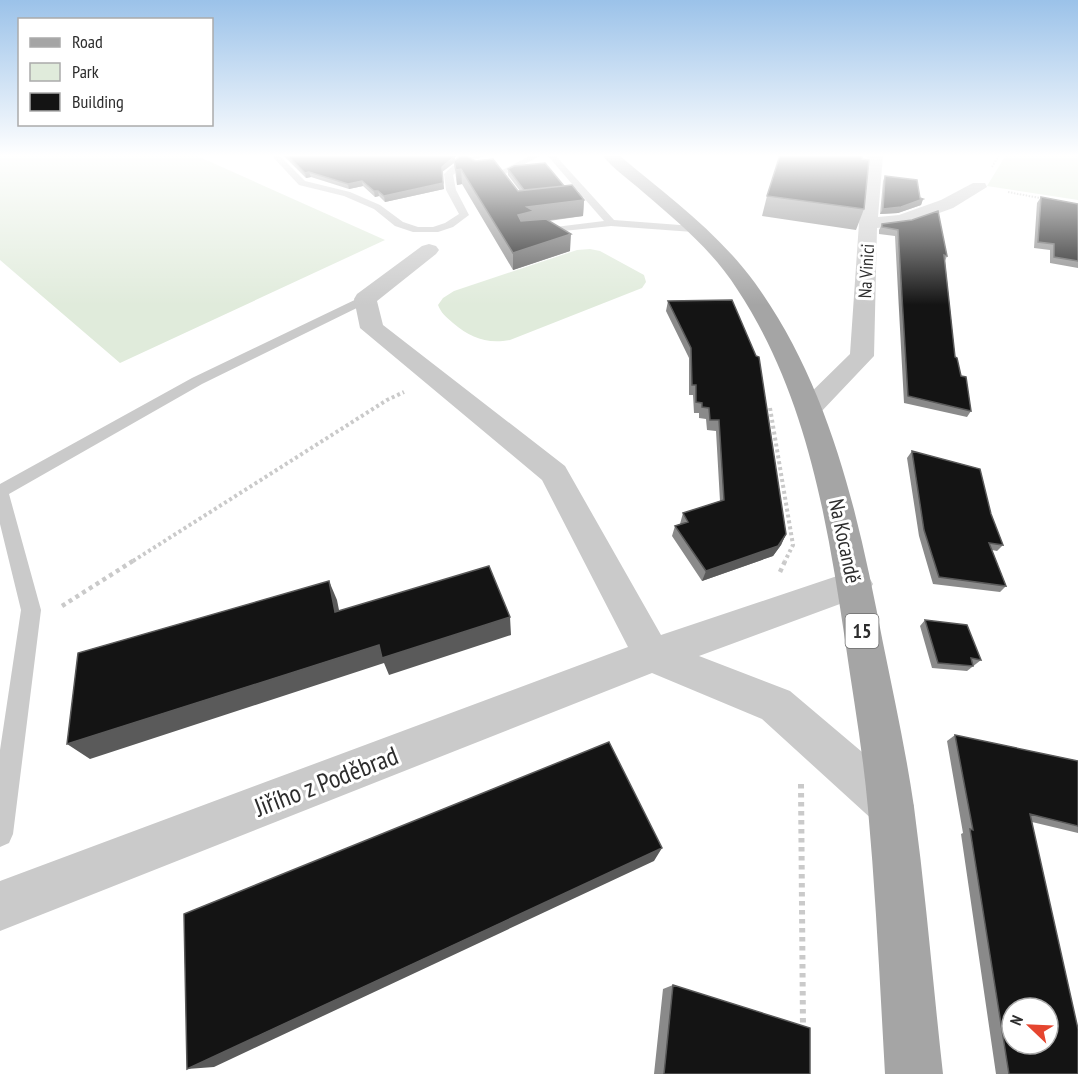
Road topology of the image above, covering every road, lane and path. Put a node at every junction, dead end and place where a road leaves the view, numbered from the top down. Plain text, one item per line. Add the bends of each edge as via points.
1 (373, 205) edge
2 (459, 205) edge
3 (596, 205) edge
4 (666, 205) edge
5 (870, 205) edge
6 (944, 205) edge
7 (611, 223) junction
8 (868, 223) junction
9 (693, 229) junction
10 (525, 234) edge
11 (429, 250) dead end
12 (365, 299) junction
13 (434, 378) junction
14 (810, 407) junction
15 (0, 490) edge
16 (855, 584) junction
17 (28, 627) junction
18 (652, 655) junction
19 (891, 806) junction
20 (0, 834) edge
21 (0, 906) edge
22 (914, 1074) edge

1 - 2 lane via 399,224 417,230 449,225 464,216
3 - 7 lane
4 - 9 main road, Na Kocandě / 15
5 - 8 street
6 - 8 street, Na Vinici via 902,220
7 - 9 lane
7 - 10 lane
8 - 14 street, Na Vinici via 862,356
9 - 14 main road, Na Kocandě / 15 via 746,285 769,321
11 - 12 street
12 - 13 street via 372,328
12 - 15 lane via 197,381
13 - 17 path via 387,400
13 - 18 street via 554,473
14 - 16 main road, Na Kocandě / 15 via 839,503
15 - 17 lane via 31,610
16 - 18 street, Jiřího z Poděbrad
16 - 19 main road, Na Kocandě / 15
17 - 20 lane
18 - 19 street via 776,705
18 - 21 street, Jiřího z Poděbrad
19 - 22 main road, Na Kocandě / 15

